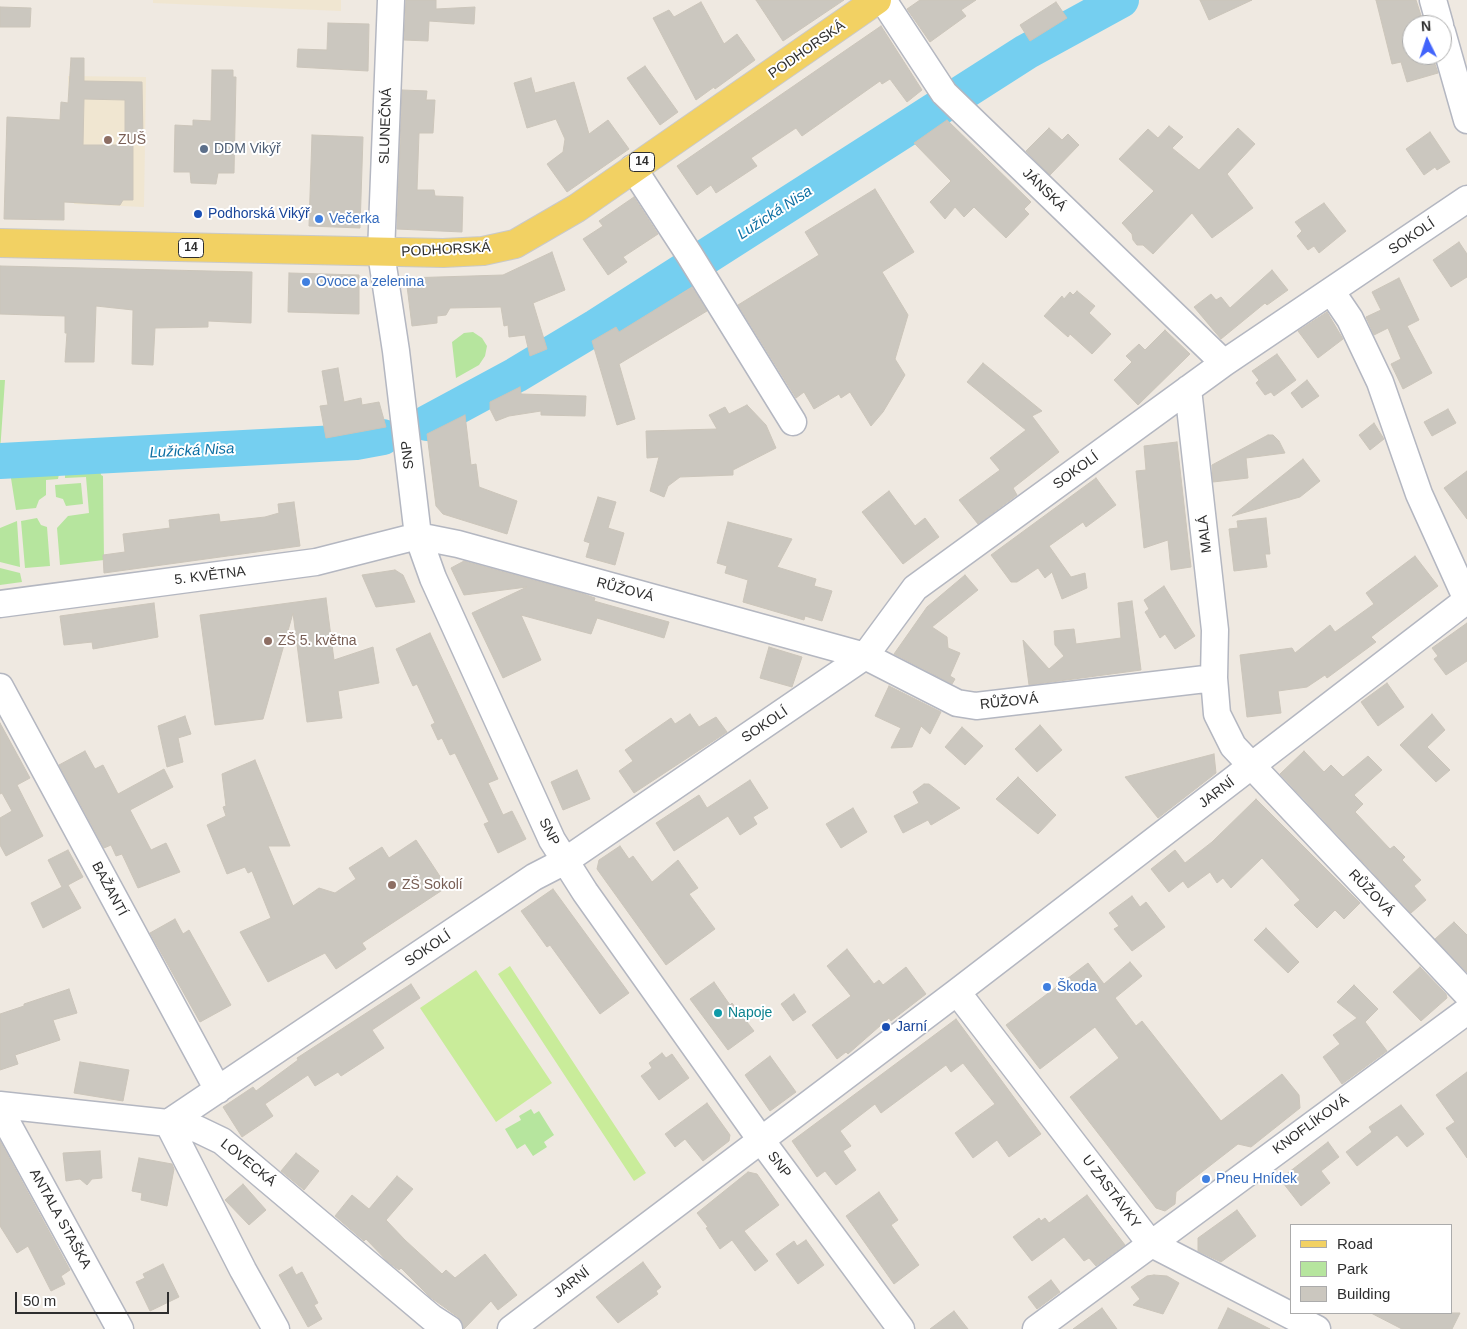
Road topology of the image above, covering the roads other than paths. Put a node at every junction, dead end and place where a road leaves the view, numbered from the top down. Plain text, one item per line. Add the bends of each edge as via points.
1 (391, 0) edge
2 (877, 0) edge
3 (883, 0) edge
4 (1433, 0) edge
5 (1437, 15) edge
6 (1451, 65) edge
7 (1467, 120) edge
8 (633, 168) junction
9 (1467, 199) edge
10 (0, 243) edge
11 (381, 253) junction
12 (1331, 291) junction
13 (1224, 363) junction
14 (1188, 390) junction
15 (793, 422) dead end
16 (418, 536) junction
17 (1467, 600) edge
18 (0, 604) edge
19 (865, 656) junction
20 (1214, 678) junction
21 (0, 687) edge
22 (1250, 767) junction
23 (565, 861) junction
24 (957, 992) junction
25 (1467, 994) edge
26 (1467, 1011) edge
27 (218, 1090) junction
28 (0, 1105) edge
29 (0, 1110) edge
30 (168, 1123) junction
31 (761, 1140) junction
32 (1150, 1243) junction
33 (120, 1329) edge
34 (276, 1329) edge
35 (449, 1329) edge
36 (511, 1329) edge
37 (900, 1329) edge
38 (1036, 1329) edge
39 (1317, 1329) edge

1 - 11 street, SLUNEČNÁ
2 - 8 main road, PODHORSKÁ / 14 via 742,96
3 - 13 street, JÁNSKÁ via 944,93
4 - 5 street
6 - 7 street
8 - 11 main road, PODHORSKÁ / 14 via 577,208 515,244 483,251
8 - 15 street
9 - 12 street, SOKOLÍ
10 - 11 main road, PODHORSKÁ / 14
11 - 16 street, SNP
12 - 13 street, SOKOLÍ
12 - 17 street via 1350,319 1380,382 1419,494
13 - 14 street, SOKOLÍ
14 - 19 street, SOKOLÍ via 915,588
14 - 20 street, MALÁ via 1215,630
16 - 18 street, 5. KVĚTNA via 316,562
16 - 19 street, RŮŽOVÁ via 458,544
16 - 23 street, SNP via 432,578 552,840
17 - 22 street, JARNÍ
19 - 20 street, RŮŽOVÁ via 957,703 976,706
19 - 23 street, SOKOLÍ
20 - 22 street, RŮŽOVÁ via 1217,714 1232,746
21 - 27 street, BAŽANTÍ
22 - 24 street, JARNÍ
22 - 25 street, RŮŽOVÁ
23 - 27 street, SOKOLÍ via 534,878
23 - 31 street, SNP
24 - 31 street, JARNÍ
24 - 32 street, U ZASTÁVKY
26 - 32 street, KNOFLÍKOVÁ
27 - 30 street, SOKOLÍ
28 - 30 street, LOVECKÁ
29 - 33 street, ANTALA STAŠKA
30 - 34 street
30 - 35 street, LOVECKÁ via 198,1129 222,1141
31 - 36 street, JARNÍ
31 - 37 street, SNP
32 - 38 street, KNOFLÍKOVÁ
32 - 39 street, U ZASTÁVKY

